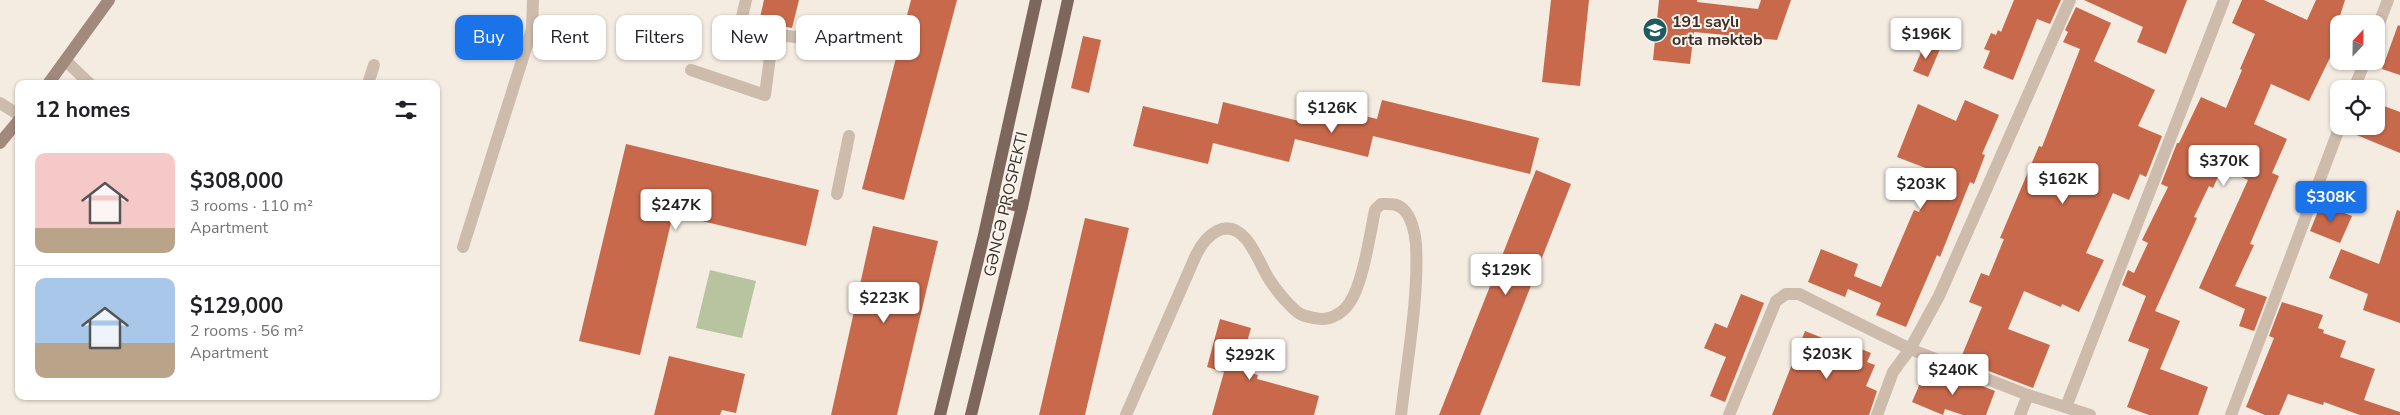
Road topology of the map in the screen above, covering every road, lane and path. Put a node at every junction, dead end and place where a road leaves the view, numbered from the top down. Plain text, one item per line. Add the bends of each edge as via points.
1 (109, 0) edge
2 (533, 0) edge
3 (746, 0) edge
4 (1036, 0) edge
5 (1068, 0) edge
6 (2070, 0) edge
7 (2224, 0) edge
8 (2388, 0) edge
9 (742, 15) edge
10 (2382, 15) edge
11 (770, 60) edge
12 (66, 61) junction
13 (374, 65) dead end
14 (691, 70) dead end
15 (51, 80) edge
16 (86, 80) edge
17 (369, 80) edge
18 (0, 103) edge
19 (15, 112) edge
20 (15, 125) edge
21 (2337, 135) edge
22 (849, 136) dead end
23 (0, 143) edge
24 (837, 194) dead end
25 (992, 199) junction
26 (1022, 207) junction
27 (463, 247) dead end
28 (1910, 349) junction
29 (2028, 395) junction
30 (2066, 407) junction
31 (940, 415) edge
32 (971, 415) edge
33 (1126, 415) edge
34 (1401, 415) edge
35 (1728, 415) edge
36 (1877, 415) edge
37 (2020, 415) edge
38 (2090, 415) edge
39 (2231, 415) edge

1 - 12 main road
2 - 27 street via 532,29
3 - 9 street
4 - 25 main road, GƏNCƏ PROSPEKTI
5 - 26 main road, GƏNCƏ PROSPEKTI
6 - 28 street via 1939,296
7 - 30 street
8 - 10 street
11 - 14 street via 765,95
12 - 15 main road
12 - 16 street
13 - 17 street
18 - 19 street
20 - 23 main road
21 - 39 street
22 - 24 street
25 - 26 main road
25 - 31 main road, GƏNCƏ PROSPEKTI
26 - 32 main road, GƏNCƏ PROSPEKTI
28 - 29 street
28 - 35 street via 1799,294 1786,294 1776,301
28 - 36 street via 1894,372
29 - 30 street
29 - 37 street
30 - 38 street
33 - 34 street via 1196,254 1204,240 1214,232 1234,230 1244,237 1270,280 1297,313 1328,319 1350,303 1357,287 1375,210 1381,204 1394,204 1403,209 1412,222 1416,243

